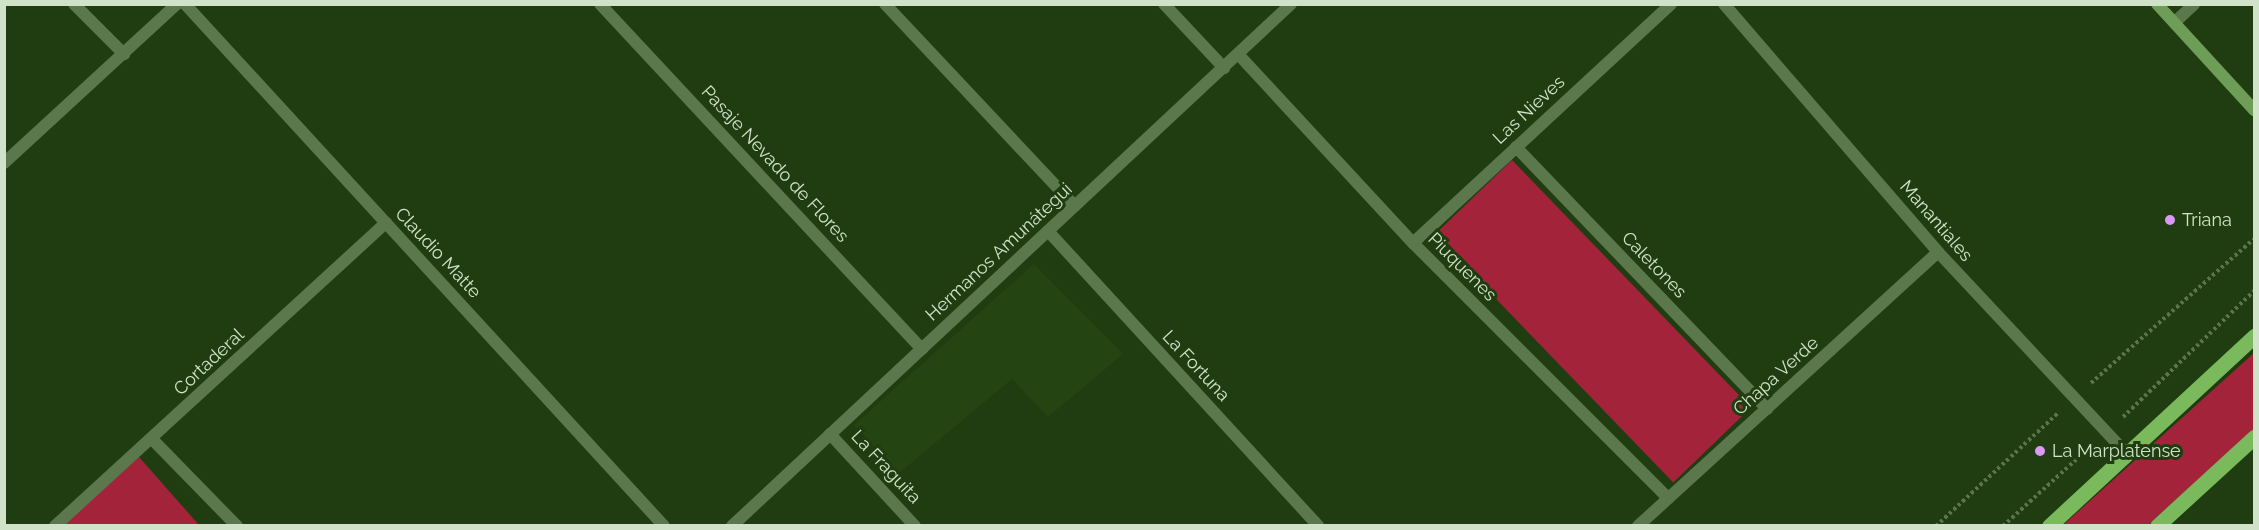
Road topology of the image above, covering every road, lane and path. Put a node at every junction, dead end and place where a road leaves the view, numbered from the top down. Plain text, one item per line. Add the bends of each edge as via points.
1 (75, 4) edge
2 (177, 4) edge
3 (185, 4) edge
4 (600, 4) edge
5 (885, 4) edge
6 (1164, 4) edge
7 (1292, 4) edge
8 (1671, 4) edge
9 (1725, 4) edge
10 (2157, 4) edge
11 (2194, 4) edge
12 (2175, 22) junction
13 (124, 54) junction
14 (1238, 54) junction
15 (1224, 68) junction
16 (2254, 110) edge
17 (1516, 147) junction
18 (4, 163) edge
19 (1075, 206) junction
20 (386, 223) junction
21 (1048, 231) junction
22 (2254, 238) edge
23 (1413, 243) junction
24 (1938, 252) junction
25 (2254, 291) edge
26 (2254, 336) edge
27 (922, 349) junction
28 (2073, 398) junction
29 (1767, 409) junction
30 (2108, 431) junction
31 (830, 434) junction
32 (2254, 437) edge
33 (152, 439) junction
34 (2127, 454) junction
35 (1668, 498) junction
36 (55, 525) edge
37 (237, 525) edge
38 (664, 525) edge
39 (732, 525) edge
40 (915, 525) edge
41 (1318, 525) edge
42 (1638, 525) edge
43 (1936, 525) edge
44 (2003, 525) edge
45 (2049, 525) edge
46 (2157, 525) edge

1 - 13 street
2 - 13 street
3 - 20 street, Claudio Matte
4 - 27 street, Pasaje Nevado de Flores
5 - 19 street
6 - 15 street
7 - 14 street, Hermanos Amunátegui
8 - 17 street, Las Nieves
9 - 24 street, Manantiales
10 - 12 street
11 - 12 street
12 - 16 street
13 - 18 street
14 - 15 street, Hermanos Amunátegui
14 - 23 street, Piuquenes
15 - 19 street, Hermanos Amunátegui
17 - 23 street, Las Nieves
17 - 29 street, Caletones
19 - 21 street, Hermanos Amunátegui
20 - 33 street, Cortaderal
20 - 38 street, Claudio Matte
21 - 27 street, Hermanos Amunátegui
21 - 41 street, La Fortuna
22 - 28 path
23 - 35 street, Piuquenes
24 - 28 street, Manantiales
24 - 29 street, Chapa Verde
25 - 30 path
26 - 34 main road
27 - 31 street, Hermanos Amunátegui
28 - 30 street, Manantiales
28 - 43 path
29 - 35 street, Chapa Verde
30 - 34 street, Manantiales
30 - 44 path
31 - 39 street, Hermanos Amunátegui
31 - 40 street, La Fraguita
32 - 46 main road
33 - 36 street, Cortaderal
33 - 37 street
34 - 45 main road
35 - 42 street, Chapa Verde

